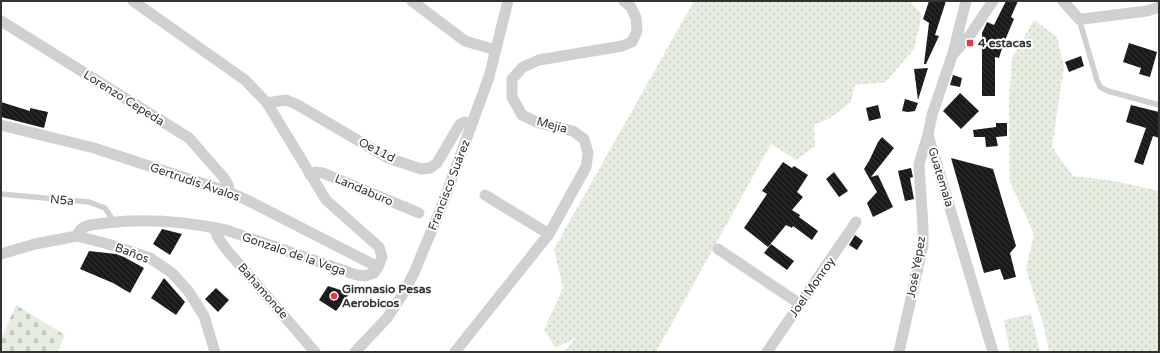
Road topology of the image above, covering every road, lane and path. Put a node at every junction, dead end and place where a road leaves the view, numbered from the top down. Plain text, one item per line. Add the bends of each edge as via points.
1 (133, 1) edge
2 (412, 1) edge
3 (508, 1) edge
4 (624, 1) edge
5 (966, 1) edge
6 (993, 1) edge
7 (1063, 1) edge
8 (1159, 7) edge
9 (1079, 19) junction
10 (1, 21) edge
11 (496, 50) junction
12 (953, 53) junction
13 (267, 103) junction
14 (1159, 105) edge
15 (1, 124) edge
16 (471, 124) junction
17 (928, 135) junction
18 (310, 174) junction
19 (229, 192) junction
20 (1, 194) edge
21 (485, 195) dead end
22 (419, 213) dead end
23 (114, 222) junction
24 (856, 222) dead end
25 (215, 228) junction
26 (549, 234) junction
27 (77, 236) junction
28 (718, 249) dead end
29 (1, 254) edge
30 (378, 267) junction
31 (800, 304) junction
32 (215, 352) edge
33 (315, 352) edge
34 (355, 352) edge
35 (455, 352) edge
36 (767, 352) edge
37 (899, 352) edge
38 (993, 352) edge

1 - 13 street via 245,80
2 - 11 street via 464,41
3 - 11 street, Francisco Suárez
4 - 26 street, Mejia via 631,7 636,18 637,31 632,42 622,46 539,60 524,67 512,79 512,97 522,115 539,123 573,131 584,139 588,153 586,168
5 - 12 street, Guatemala
6 - 12 street
7 - 9 street
8 - 9 street via 1147,11
9 - 14 lane via 1100,87
10 - 19 street, Lorenzo Cepeda via 189,138 224,178
11 - 16 street, Francisco Suárez via 489,77
12 - 17 street, Guatemala via 932,115
13 - 16 street, Oe11d via 286,100 296,104 388,158 421,168 430,168 437,163 460,124
13 - 18 street
15 - 19 street, Gertrudis Ávalos via 94,148
16 - 34 street, Francisco Suárez via 414,274 387,318
17 - 37 street, José Yépez via 919,164 923,245
17 - 38 street, Guatemala
18 - 22 street, Landaburo via 324,173
18 - 30 street via 326,200 379,247 382,257
19 - 30 street, Gertrudis Ávalos
20 - 23 lane, N5a via 89,202 105,208
21 - 26 street
23 - 25 street, Gonzalo de la Vega via 173,222
23 - 27 street, Gonzalo de la Vega via 86,226
24 - 31 street, Joel Monroy
25 - 30 street, Gonzalo de la Vega via 357,276 365,276
25 - 33 street, Bahamonde via 226,249
26 - 35 street, Mejia
27 - 29 street, Baños
27 - 32 street, Baños via 150,258 172,273 189,292 204,316
28 - 31 street
31 - 36 street, Joel Monroy

